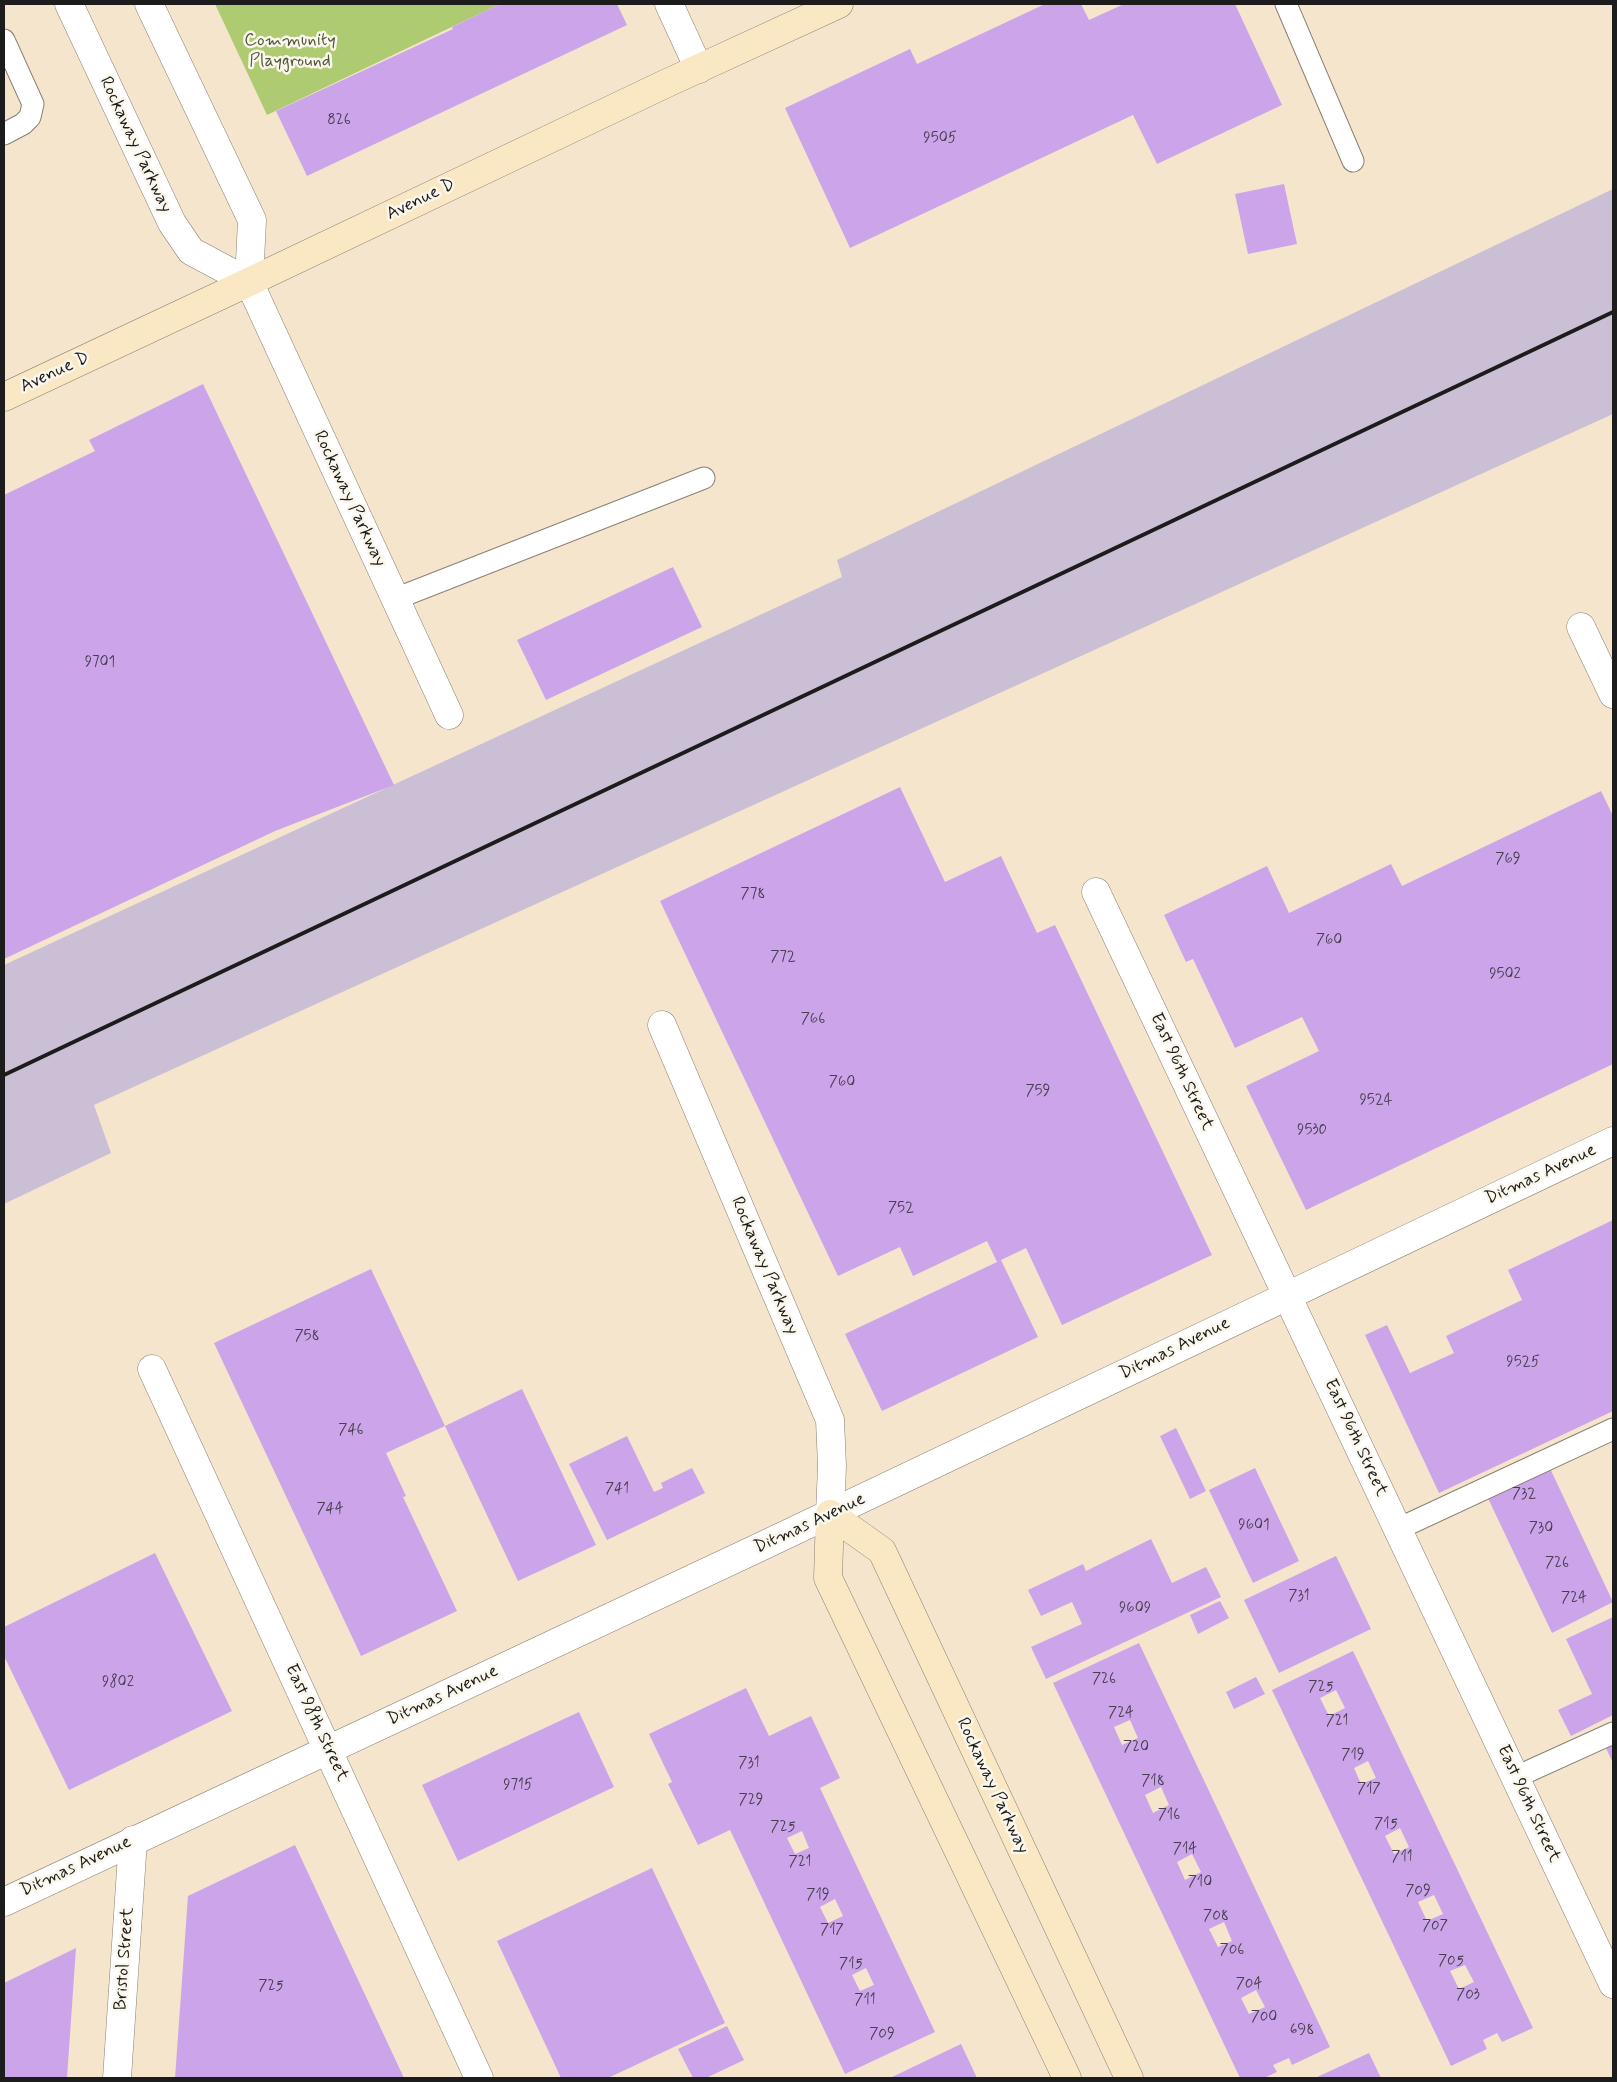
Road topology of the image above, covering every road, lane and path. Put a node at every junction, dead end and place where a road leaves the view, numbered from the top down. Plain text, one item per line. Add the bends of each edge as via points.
1 (69, 4) edge
2 (149, 4) edge
3 (669, 4) edge
4 (838, 4) edge
5 (1286, 4) edge
6 (4, 40) edge
7 (699, 69) junction
8 (4, 134) edge
9 (1354, 161) dead end
10 (250, 282) junction
11 (4, 397) edge
12 (704, 478) dead end
13 (395, 599) junction
14 (1581, 627) dead end
15 (1613, 694) edge
16 (448, 715) dead end
17 (1096, 892) dead end
18 (662, 1025) dead end
19 (1613, 1141) edge
20 (1288, 1296) junction
21 (152, 1369) dead end
22 (1613, 1429) edge
23 (830, 1514) junction
24 (1398, 1529) junction
25 (1613, 1733) edge
26 (328, 1750) junction
27 (1516, 1777) junction
28 (133, 1840) junction
29 (4, 1902) edge
30 (1613, 1984) edge
31 (117, 2078) edge
32 (479, 2078) edge
33 (1067, 2078) edge
34 (1129, 2078) edge

1 - 10 street, Rockaway Parkway via 172,223 191,251
2 - 10 street, Rockaway Parkway via 252,220
3 - 7 street
4 - 7 street, Avenue D
5 - 9 lane
6 - 8 lane via 33,104 30,117
7 - 10 street, Avenue D
10 - 11 street, Avenue D
10 - 13 street, Rockaway Parkway
12 - 13 lane
13 - 16 street, Rockaway Parkway
14 - 15 street
17 - 20 street, East 96th Street
18 - 23 street, Rockaway Parkway via 830,1420
19 - 20 street, Ditmas Avenue
20 - 23 street, Ditmas Avenue
20 - 24 street, East 96th Street
21 - 26 street, East 98th Street
22 - 24 lane
23 - 26 street, Ditmas Avenue
23 - 33 street, Rockaway Parkway via 828,1578
23 - 34 street, Rockaway Parkway via 882,1552
24 - 27 street, East 96th Street
25 - 27 lane
26 - 28 street, Ditmas Avenue
26 - 32 street, East 98th Street
27 - 30 street, East 96th Street
28 - 29 street, Ditmas Avenue
28 - 31 street, Bristol Street

